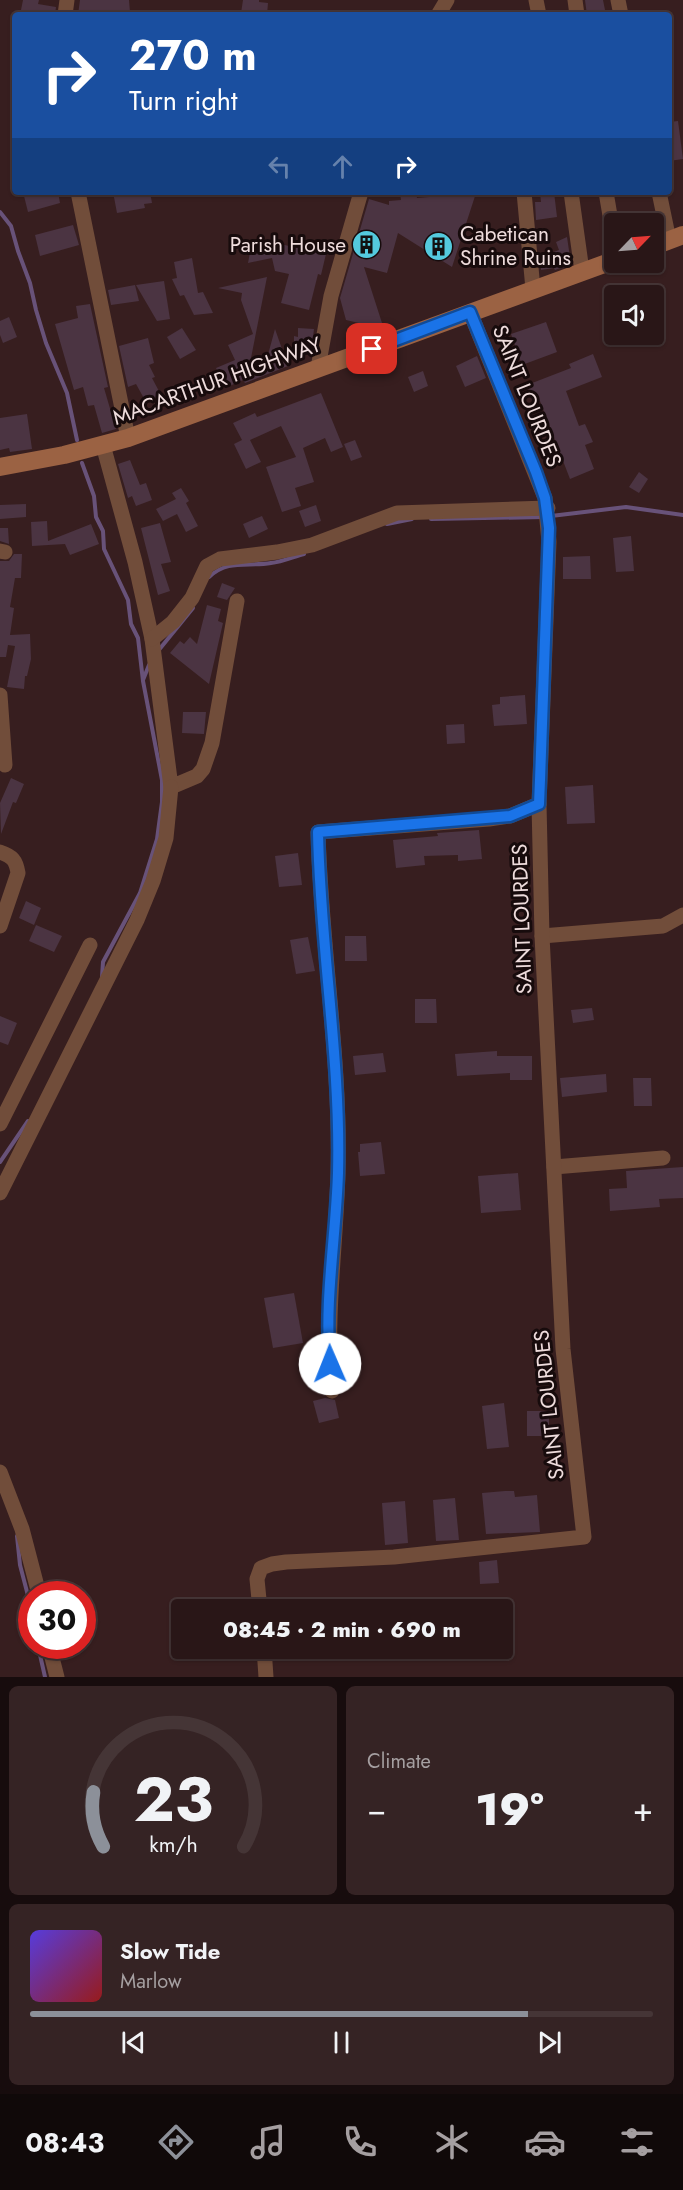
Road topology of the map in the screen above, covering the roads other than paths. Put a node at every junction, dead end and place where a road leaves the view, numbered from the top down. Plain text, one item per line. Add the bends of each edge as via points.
1 (79, 195) edge
2 (360, 195) edge
3 (524, 195) edge
4 (571, 195) edge
5 (607, 195) edge
6 (660, 195) edge
7 (610, 213) edge
8 (669, 240) edge
9 (604, 264) edge
10 (582, 271) junction
11 (533, 289) junction
12 (470, 312) junction
13 (318, 368) junction
14 (128, 438) junction
15 (103, 445) junction
16 (0, 467) edge
17 (548, 515) junction
18 (237, 601) dead end
19 (152, 643) junction
20 (0, 695) edge
21 (5, 765) dead end
22 (171, 787) junction
23 (539, 804) junction
24 (0, 852) edge
25 (683, 915) edge
26 (0, 926) edge
27 (542, 936) junction
28 (90, 945) dead end
29 (0, 1124) edge
30 (663, 1158) dead end
31 (554, 1167) junction
32 (0, 1193) edge
33 (332, 1391) dead end
34 (0, 1472) edge
35 (35, 1581) edge
36 (259, 1599) edge
37 (52, 1659) edge
38 (265, 1659) edge
39 (57, 1677) edge
40 (266, 1677) edge

1 - 14 street
2 - 13 street via 330,296
3 - 11 street
4 - 10 street
5 - 7 street
6 - 8 street
9 - 10 main road, MACARTHUR HIGHWAY
10 - 11 main road, MACARTHUR HIGHWAY
11 - 12 main road, MACARTHUR HIGHWAY
12 - 13 main road, MACARTHUR HIGHWAY
12 - 17 street, SAINT LOURDES via 536,472
13 - 14 main road, MACARTHUR HIGHWAY
14 - 15 main road, MACARTHUR HIGHWAY
15 - 16 main road, MACARTHUR HIGHWAY
15 - 19 street
17 - 19 street via 397,513 312,544 220,559 207,566 192,597
17 - 23 street, SAINT LOURDES
18 - 22 street via 212,744 197,776
19 - 22 street
20 - 21 street
22 - 32 street via 166,838 137,920
23 - 27 street, SAINT LOURDES
23 - 33 street via 510,816 489,819 318,832 335,1069 338,1173 328,1350
24 - 26 street via 11,856 18,873
25 - 27 street via 663,926
27 - 31 street, SAINT LOURDES
28 - 29 street
30 - 31 street
31 - 36 street, SAINT LOURDES via 563,1349 585,1537 394,1557 272,1564 261,1568 257,1579
34 - 35 street
37 - 39 street
38 - 40 street

